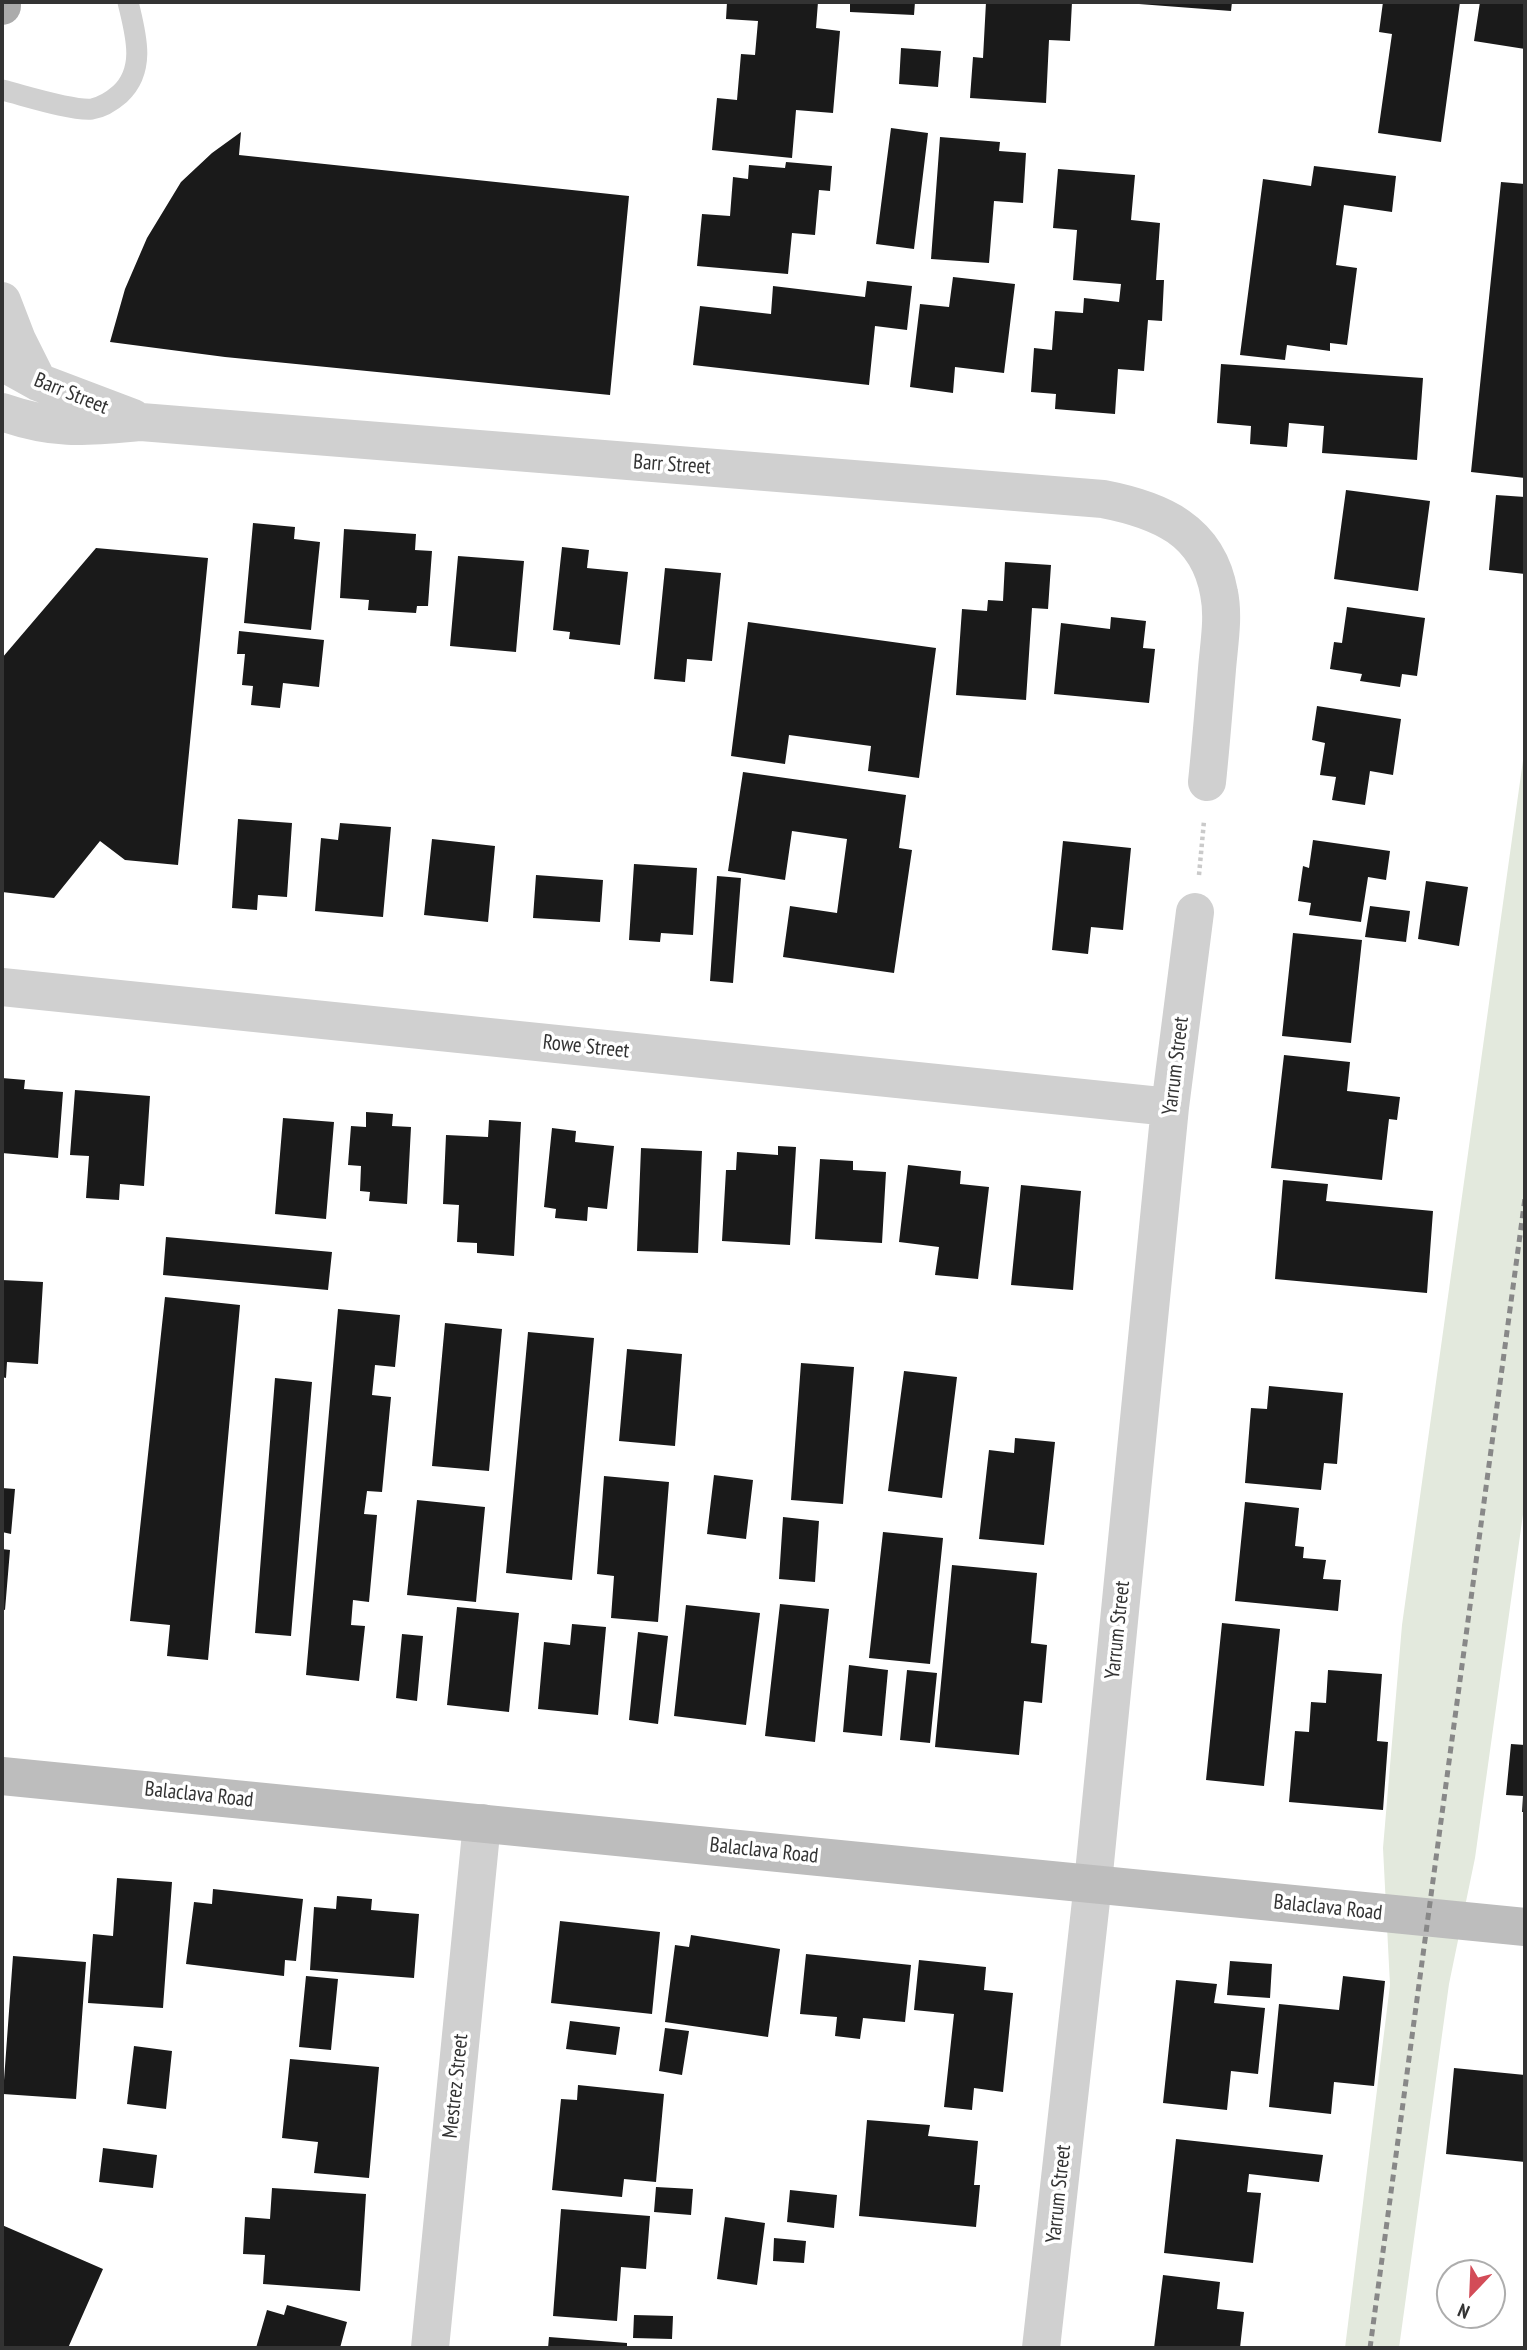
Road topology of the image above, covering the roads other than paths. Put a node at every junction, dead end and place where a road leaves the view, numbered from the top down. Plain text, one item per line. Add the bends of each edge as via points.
1 (128, 2) edge
2 (2, 90) edge
3 (2, 301) edge
4 (2, 362) edge
5 (38, 382) junction
6 (2, 412) edge
7 (141, 422) junction
8 (1207, 782) road end
9 (1195, 912) road end
10 (2, 987) edge
11 (1170, 1107) junction
12 (2, 1776) edge
13 (482, 1823) junction
14 (1093, 1883) junction
15 (1525, 1927) edge
16 (430, 2348) edge
17 (1041, 2348) edge

1 - 2 lane via 137,59 133,75 114,99 91,109 78,108
3 - 5 street
4 - 5 street, Barr Street
5 - 7 street, Barr Street
6 - 7 street, Barr Street via 63,427
7 - 8 street, Barr Street via 1103,499 1139,506 1194,538 1212,565 1220,596
9 - 11 street, Yarrum Street
10 - 11 street, Rowe Street
11 - 14 street, Yarrum Street
12 - 13 street, Balaclava Road
13 - 14 street, Balaclava Road
13 - 16 street, Mestrez Street
14 - 15 street, Balaclava Road
14 - 17 street, Yarrum Street

